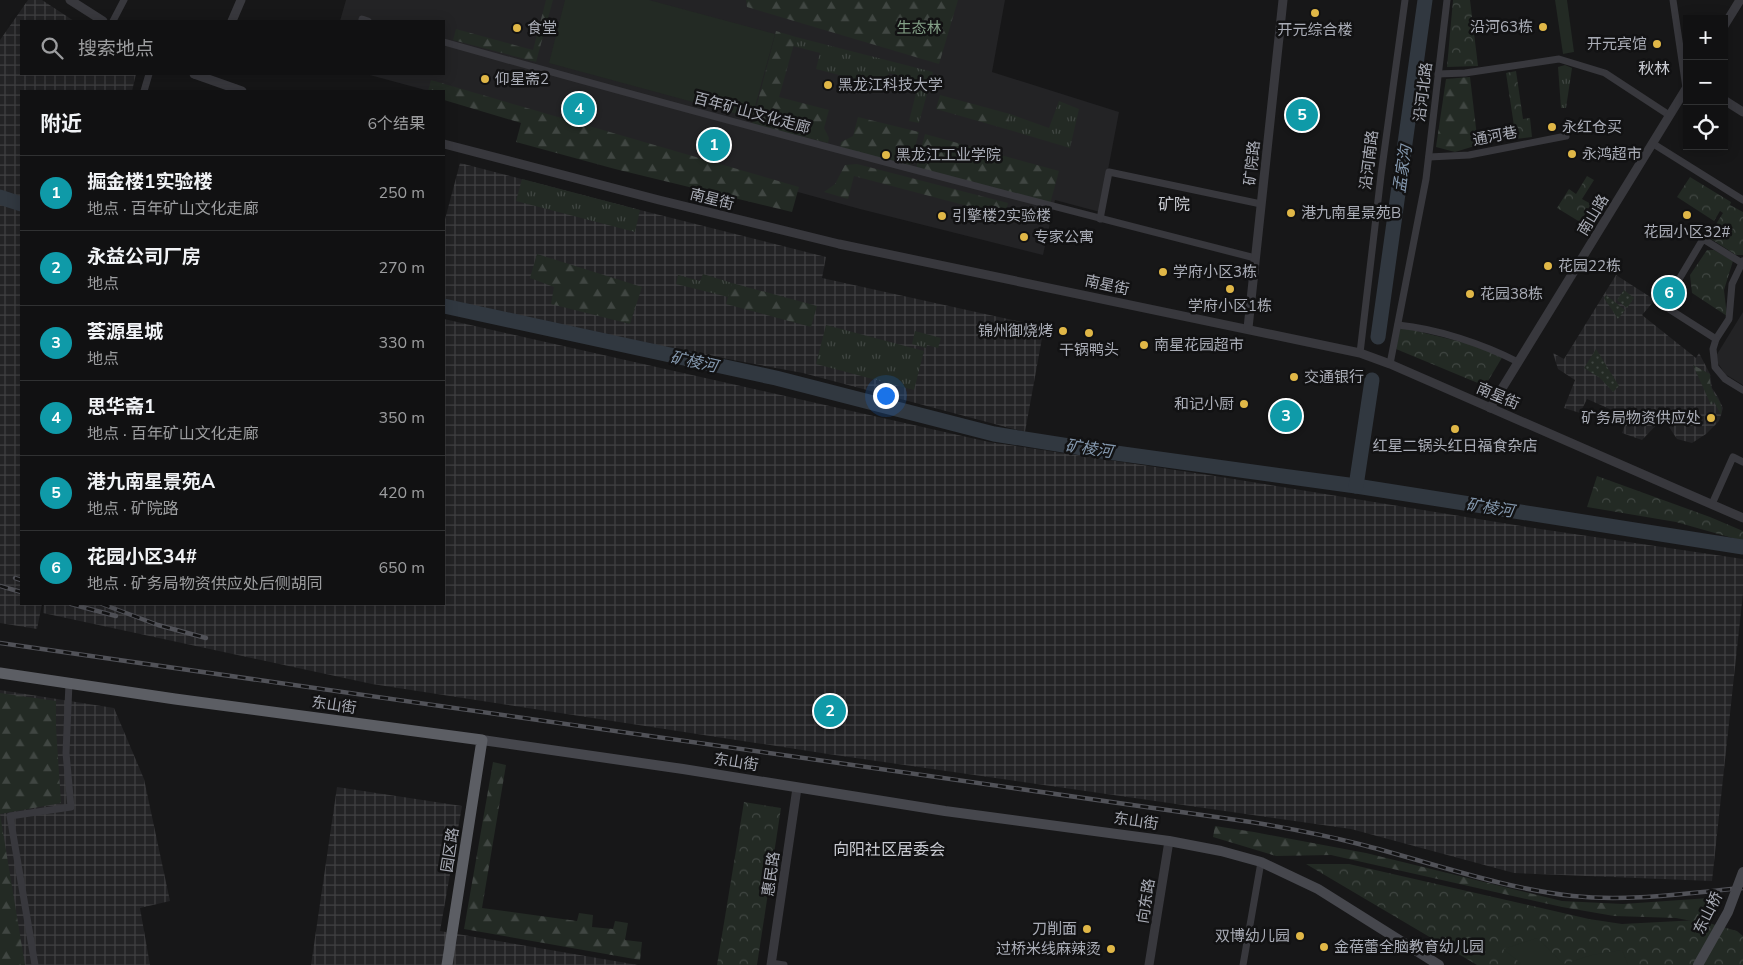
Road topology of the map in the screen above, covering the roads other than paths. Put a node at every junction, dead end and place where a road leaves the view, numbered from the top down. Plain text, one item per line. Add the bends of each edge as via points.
1 (70, 0) edge
2 (124, 0) edge
3 (241, 0) edge
4 (1283, 0) edge
5 (1405, 0) edge
6 (1447, 0) edge
7 (1673, 0) edge
8 (1740, 0) edge
9 (102, 20) edge
10 (114, 20) edge
11 (232, 20) edge
12 (1728, 20) edge
13 (445, 42) edge
14 (1682, 62) joint
15 (1683, 68) edge
16 (1438, 74) junction
17 (149, 75) edge
18 (208, 77) edge
19 (144, 90) edge
20 (240, 90) edge
21 (1683, 93) edge
22 (1728, 103) edge
23 (1743, 112) edge
24 (1669, 115) junction
25 (1566, 136) dead end
26 (445, 144) edge
27 (1652, 144) junction
28 (1429, 158) junction
29 (1743, 200) edge
30 (1261, 204) junction
31 (1100, 219) junction
32 (1255, 258) junction
33 (1743, 262) edge
34 (1675, 286) dead end
35 (1669, 309) dead end
36 (1398, 325) junction
37 (1248, 328) junction
38 (1716, 339) junction
39 (1360, 353) junction
40 (1518, 362) junction
41 (1390, 364) junction
42 (1743, 390) edge
43 (1490, 408) junction
44 (1743, 462) edge
45 (1712, 504) junction
46 (1743, 518) edge
47 (0, 673) edge
48 (69, 683) junction
49 (482, 740) junction
50 (797, 788) junction
51 (1169, 841) junction
52 (1261, 862) junction
53 (1743, 872) edge
54 (771, 964) edge
55 (35, 965) edge
56 (447, 965) edge
57 (784, 965) edge
58 (1149, 965) edge
59 (1243, 965) edge
60 (1439, 965) edge
61 (1698, 965) edge

1 - 9 street
2 - 10 street
3 - 11 street
4 - 30 street, 矿院路
5 - 39 street, 沿河南路
6 - 16 street, 沿河北路
7 - 14 street
8 - 12 street
13 - 31 street, 百年矿山文化走廊
14 - 15 street
16 - 24 street via 1558,59 1605,73
16 - 28 street, 沿河北路
17 - 19 street
18 - 20 street
21 - 24 street, 南山路
22 - 23 street
24 - 27 street, 南山路
25 - 28 street, 通河巷 via 1469,155
26 - 37 street, 南星街 via 839,244
27 - 29 street
27 - 40 street, 南山路
28 - 36 street, 沿河北路
30 - 31 street via 1109,172
30 - 32 street, 矿院路
31 - 32 street, 百年矿山文化走廊
32 - 37 street, 矿院路
33 - 34 street via 1703,239
33 - 38 street via 1732,284 1729,319
35 - 38 street
36 - 40 street via 1475,343
36 - 41 street, 沿河北路
37 - 39 street, 南星街
38 - 42 street via 1713,349 1716,367 1726,379
39 - 41 street, 南星街
40 - 43 street, 南山路
41 - 43 street, 南星街
43 - 45 street, 南星街
44 - 45 street via 1733,457
45 - 46 street, 南星街
47 - 48 highway, 东山街
48 - 49 highway, 东山街
48 - 55 street via 66,753 71,807 10,816
49 - 50 main road, 东山街
49 - 56 highway, 园区路
50 - 51 main road, 东山街
50 - 54 street, 惠民路
51 - 52 main road, 东山街
51 - 58 street, 向东路
52 - 59 street
52 - 60 main road, 东山街 via 1318,889
53 - 61 main road, 东山桥, bridge via 1728,912
54 - 57 street

